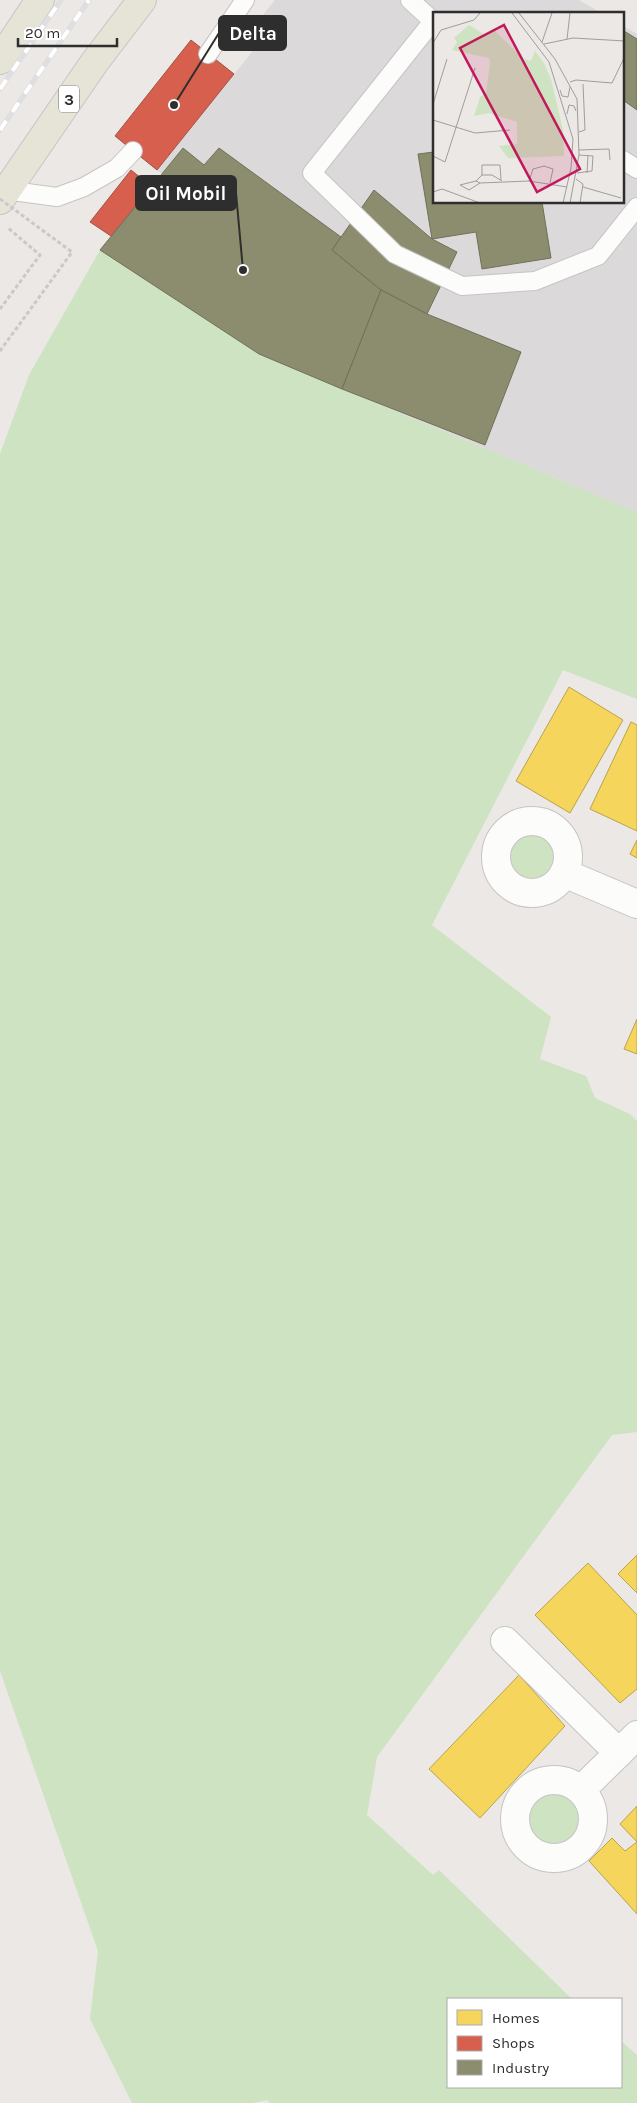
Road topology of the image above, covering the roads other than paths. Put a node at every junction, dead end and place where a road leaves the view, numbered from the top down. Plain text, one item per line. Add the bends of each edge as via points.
1 (40, 0) edge
2 (142, 0) edge
3 (245, 0) edge
4 (410, 0) edge
5 (433, 21) edge
6 (433, 23) edge
7 (208, 54) dead end
8 (0, 60) edge
9 (133, 151) dead end
10 (624, 161) edge
11 (637, 170) edge
12 (2, 197) edge
13 (637, 207) edge
14 (564, 873) dead end
15 (637, 904) edge
16 (505, 1641) dead end
17 (628, 1744) edge
18 (581, 1790) dead end

1 - 8 main road
2 - 12 main road, 3 via 94,63
3 - 7 lane
4 - 5 lane
6 - 13 lane via 312,172 395,254 462,286 535,281 598,256
9 - 12 lane via 118,168 84,187 57,197
10 - 11 lane
14 - 15 street
16 - 17 street
17 - 18 street

